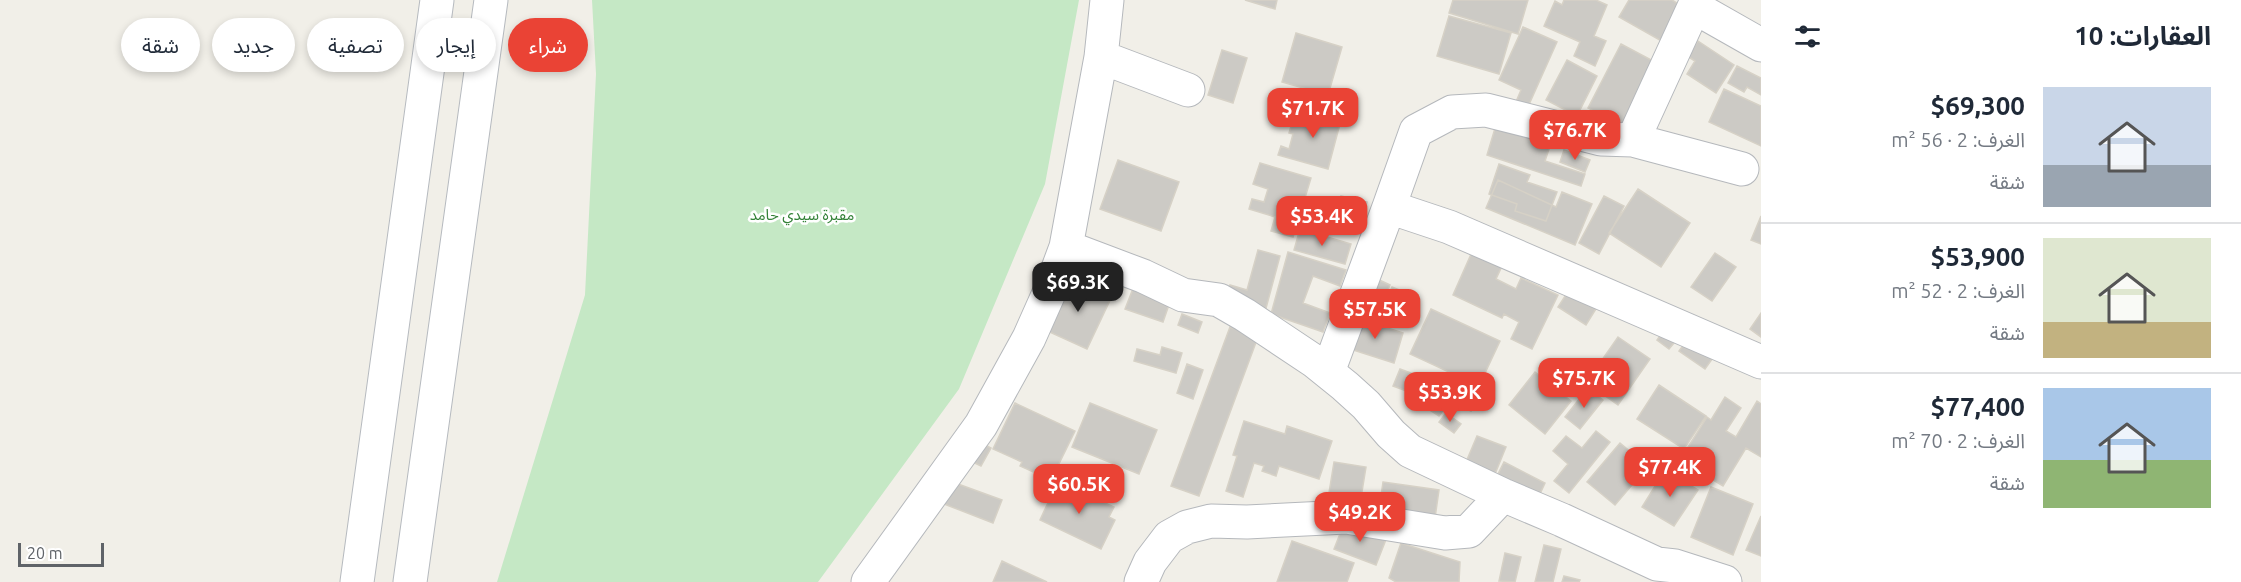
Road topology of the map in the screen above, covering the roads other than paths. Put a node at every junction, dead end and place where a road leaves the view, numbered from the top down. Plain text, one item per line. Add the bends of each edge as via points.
1 (437, 0) edge
2 (491, 0) edge
3 (1107, 0) edge
4 (1695, 4) edge
5 (1761, 45) edge
6 (1101, 57) junction
7 (1188, 90) dead end
8 (1633, 140) junction
9 (1742, 169) dead end
10 (1389, 207) junction
11 (1066, 247) junction
12 (1761, 362) edge
13 (1328, 372) junction
14 (1503, 495) junction
15 (1651, 573) edge
16 (357, 582) edge
17 (411, 582) edge
18 (868, 582) edge
19 (1141, 582) edge
20 (1725, 582) edge

1 - 16 street
2 - 17 street
3 - 6 street
4 - 5 street
4 - 8 street
6 - 7 street
6 - 11 street
8 - 9 street
8 - 10 street via 1601,139 1486,110 1452,112 1416,131
10 - 12 street via 1449,227
10 - 13 street
11 - 13 street via 1184,295 1219,300
11 - 18 street via 1029,338 1006,382 981,424
13 - 14 street via 1410,451
14 - 15 street via 1562,520
14 - 19 street via 1468,531 1446,533 1346,517 1210,521 1169,537
15 - 20 street via 1691,570

